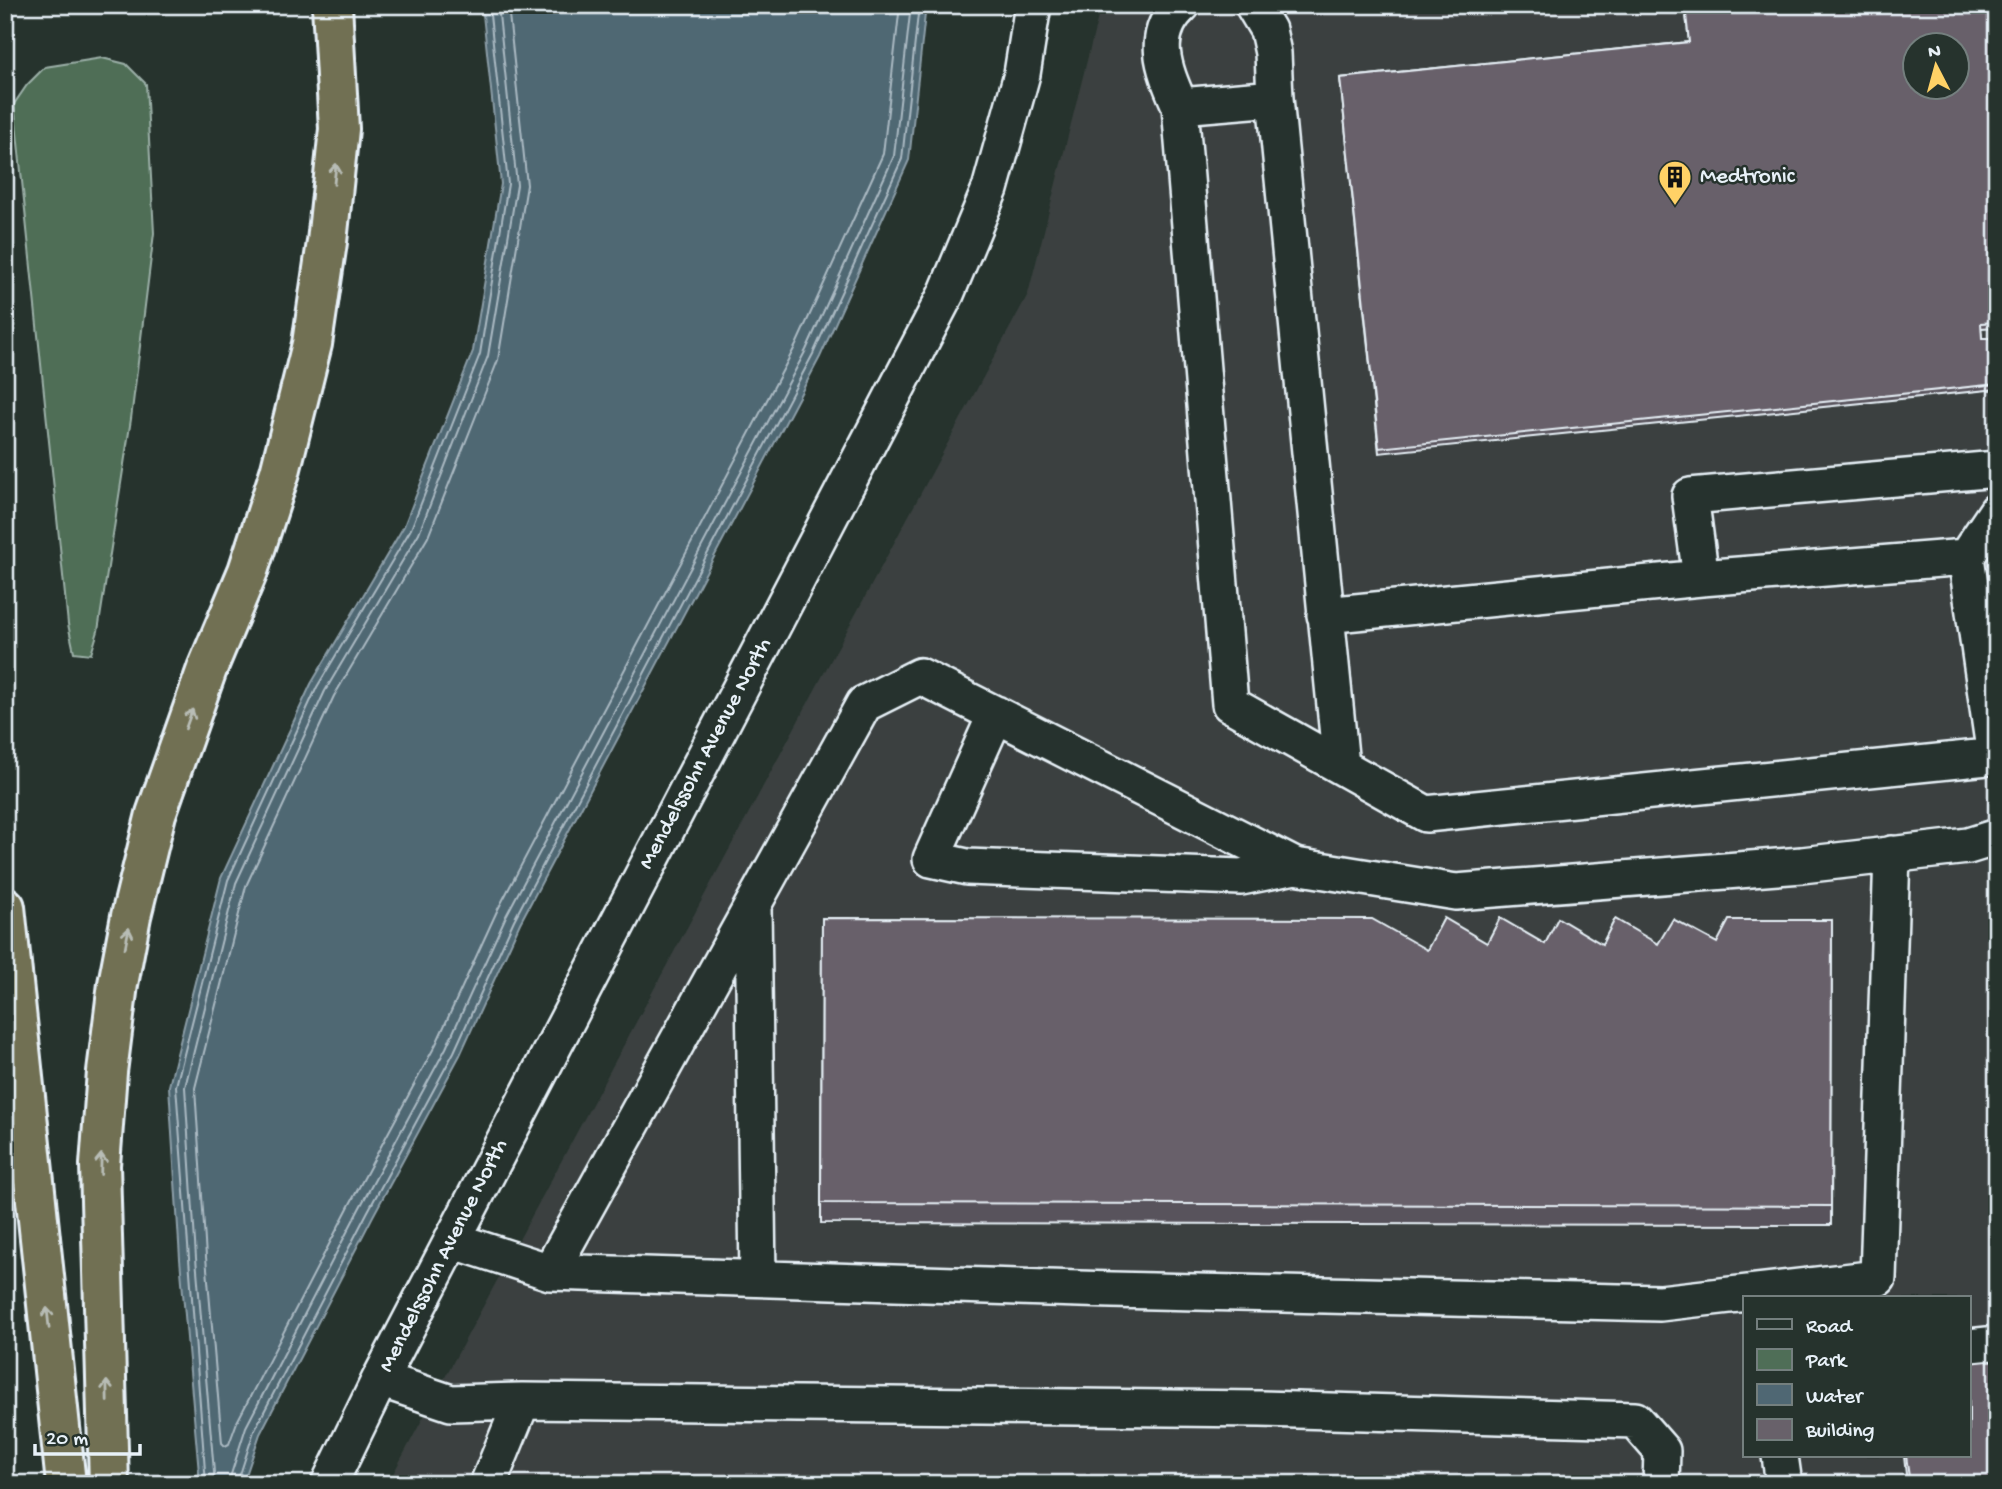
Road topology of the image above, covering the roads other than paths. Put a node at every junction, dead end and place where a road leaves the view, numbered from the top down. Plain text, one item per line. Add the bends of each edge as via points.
1 (332, 5) edge
2 (1033, 5) edge
3 (1182, 5) edge
4 (1253, 5) edge
5 (1275, 98) junction
6 (1180, 106) junction
7 (1997, 469) edge
8 (1997, 511) edge
9 (1966, 558) junction
10 (1701, 578) junction
11 (1325, 615) junction
12 (996, 714) junction
13 (1996, 756) edge
14 (1342, 766) junction
15 (1997, 837) edge
16 (1892, 854) junction
17 (1295, 866) junction
18 (753, 906) junction
19 (5, 907) edge
20 (452, 1240) junction
21 (550, 1272) junction
22 (758, 1278) junction
23 (1997, 1344) edge
24 (1970, 1347) edge
25 (380, 1379) junction
26 (522, 1401) junction
27 (1780, 1458) edge
28 (66, 1484) edge
29 (109, 1484) edge
30 (330, 1484) edge
31 (488, 1484) edge
32 (1661, 1484) edge
33 (1784, 1484) edge

29 -> 1 highway via 100,1165 118,984 156,814 280,472 312,344 339,129
2 - 20 street, Mendelssohn Avenue North via 1022,74 990,189 946,294
3 - 6 street via 1160,40
4 - 5 street via 1268,30
5 - 6 street
5 - 11 street
6 - 14 street via 1230,704
7 - 10 street via 1690,496
8 - 9 street
9 - 10 street
9 - 13 street
10 - 11 street
11 - 14 street
12 - 17 street
12 - 17 street via 931,859 967,867 1241,877
12 - 18 street via 919,676 864,704
13 - 14 street via 1426,814
15 - 16 street via 1968,846
16 - 17 street via 1456,892
16 - 22 street via 1878,1278 1660,1303
18 - 21 street
18 - 22 street
28 -> 19 highway
20 - 21 street
20 - 25 street, Mendelssohn Avenue North
21 - 22 street
23 - 24 street
25 - 26 street via 451,1403
25 - 30 street, Mendelssohn Avenue North
26 - 31 street
26 - 32 street via 1260,1409 1635,1420 1661,1451
27 - 33 street

